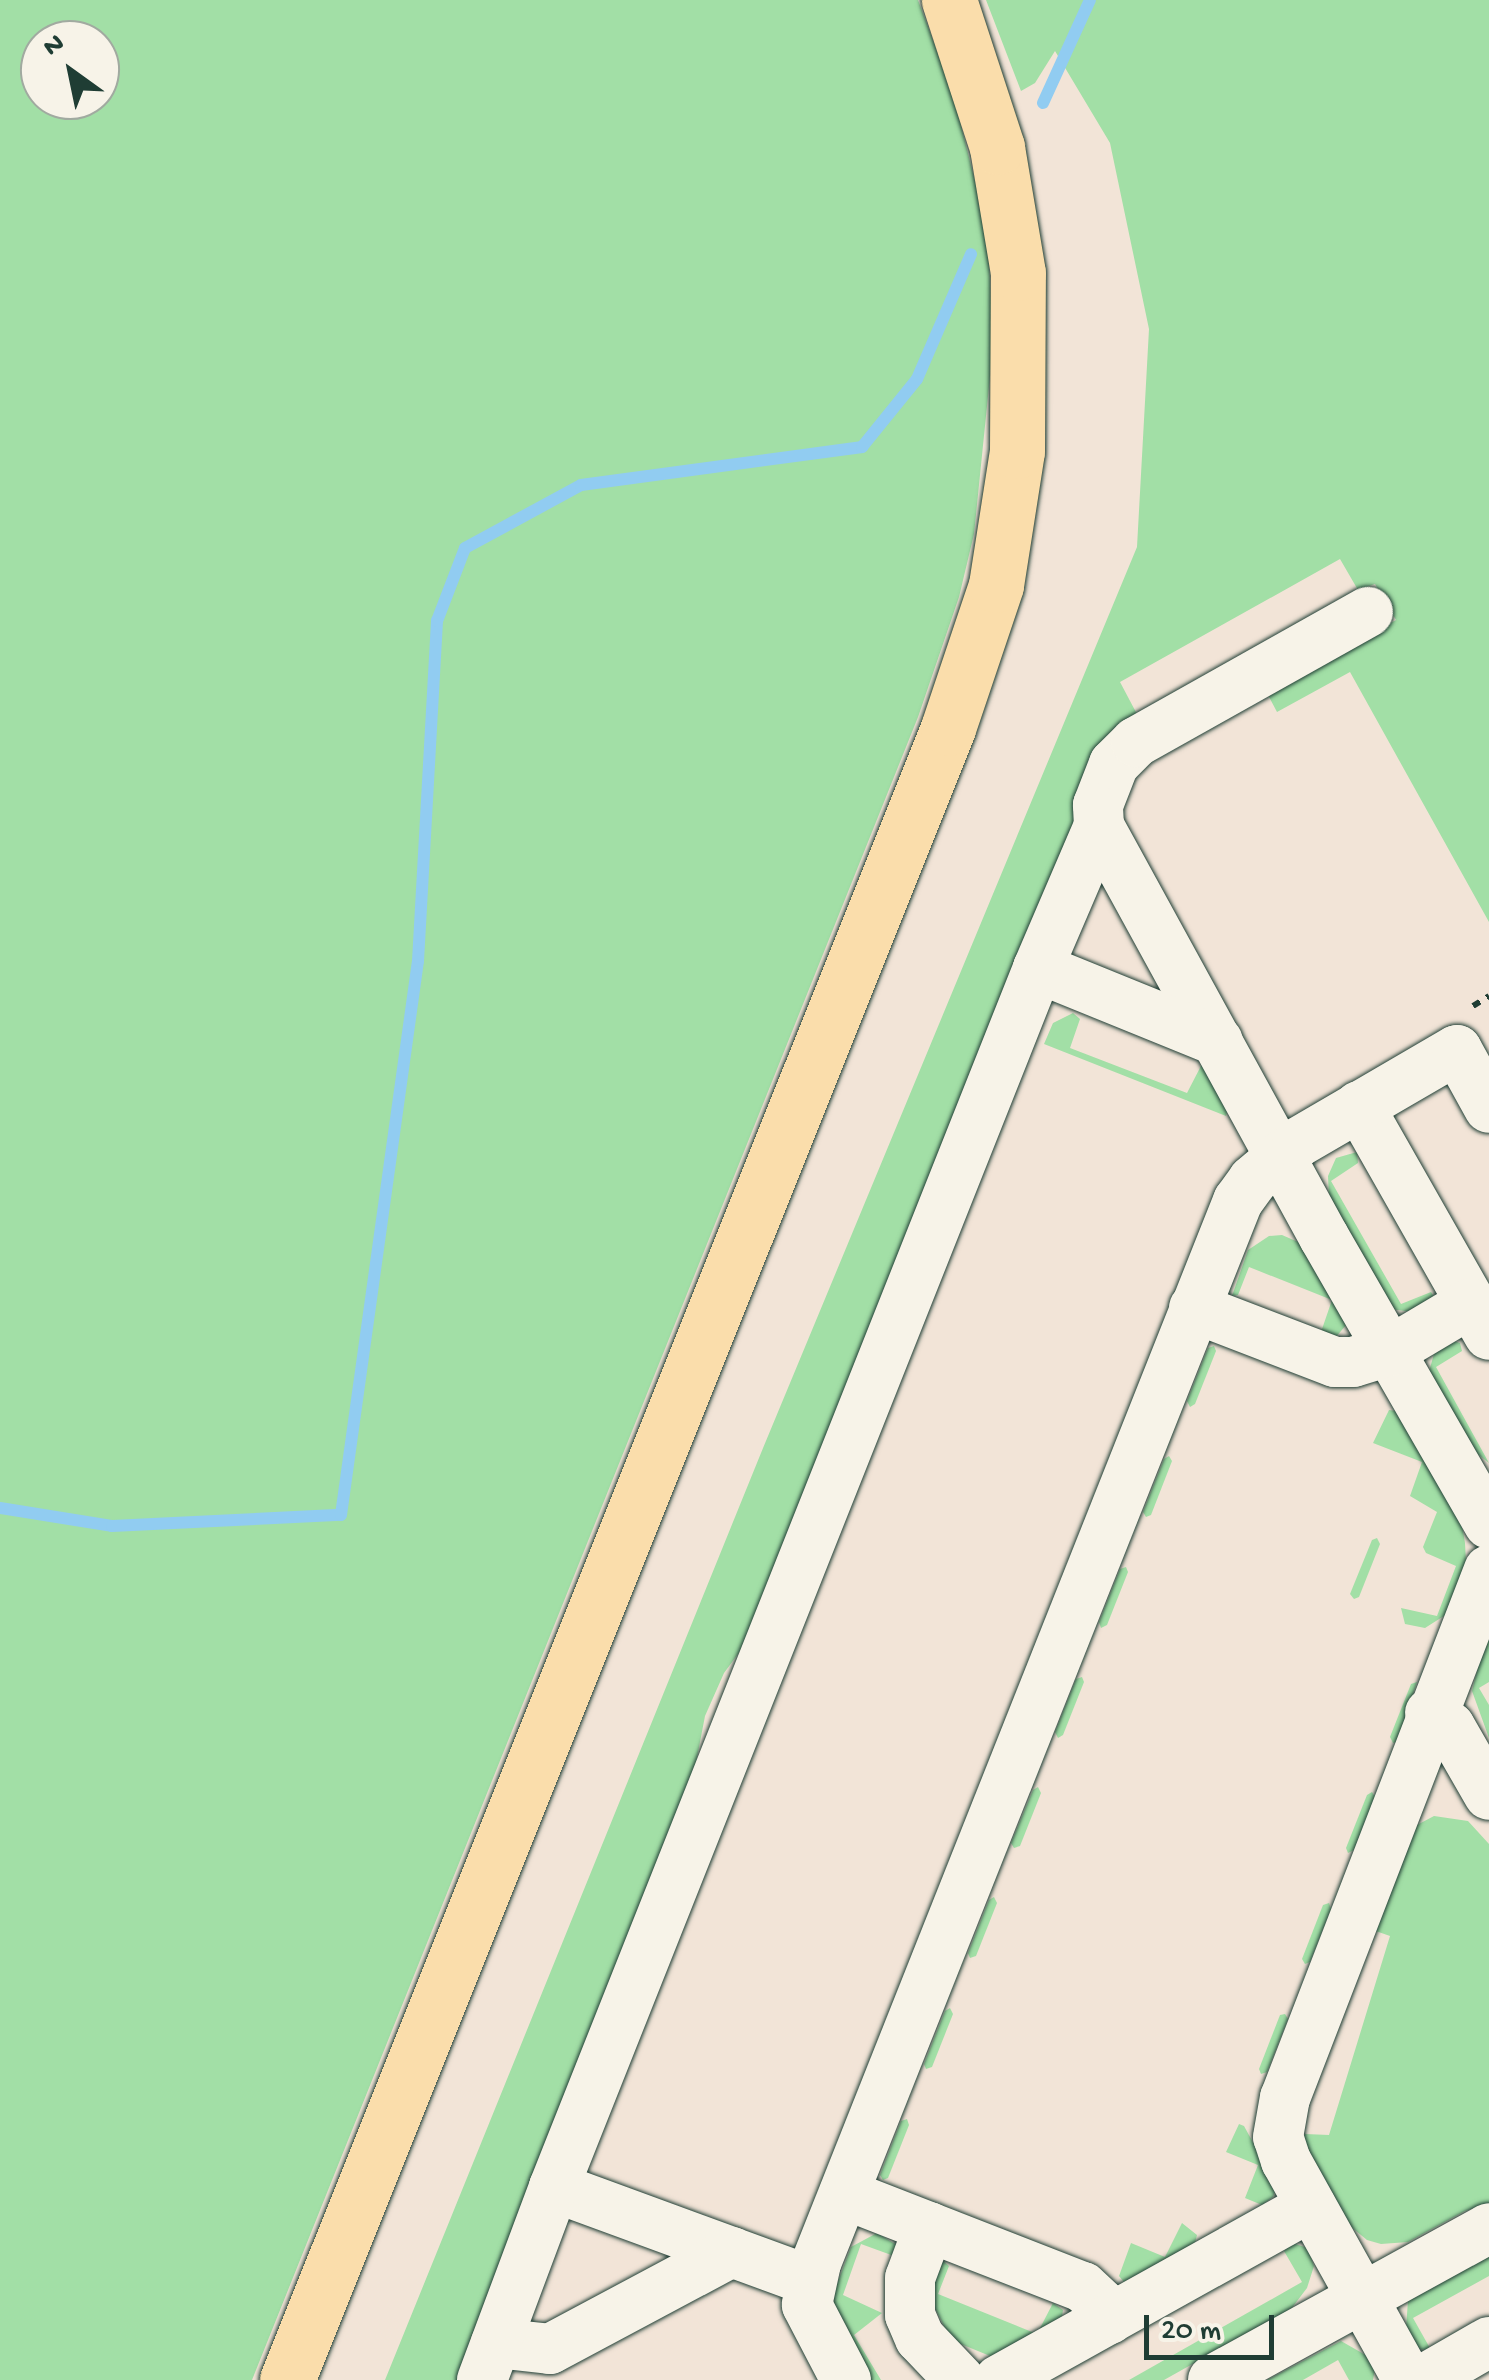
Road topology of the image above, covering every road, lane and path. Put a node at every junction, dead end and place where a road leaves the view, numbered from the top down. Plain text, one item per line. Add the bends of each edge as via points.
1 (949, 0) edge
2 (1368, 612) dead end
3 (1099, 826) junction
4 (1038, 968) junction
5 (1218, 1042) junction
6 (1359, 1106) junction
7 (1489, 1108) edge
8 (1281, 1154) junction
9 (1194, 1308) junction
10 (1480, 1319) edge
11 (1390, 1351) junction
12 (1489, 1524) edge
13 (1489, 1570) edge
14 (1430, 1713) junction
15 (1489, 1795) edge
16 (554, 2186) junction
17 (844, 2194) junction
18 (1311, 2206) junction
19 (929, 2227) junction
20 (1489, 2228) edge
21 (732, 2252) junction
22 (811, 2281) junction
23 (1362, 2297) junction
24 (1109, 2319) junction
25 (1489, 2342) edge
26 (489, 2362) edge
27 (286, 2380) edge
28 (846, 2380) edge
29 (960, 2380) edge
30 (999, 2380) edge
31 (1213, 2380) edge
32 (1408, 2380) edge
33 (1423, 2380) edge

1 - 27 highway via 998,147 1018,273 1017,452 996,584 948,728
2 - 3 lane via 1136,742 1108,778 1098,804
3 - 4 lane
3 - 5 lane
4 - 5 lane
4 - 16 lane
5 - 8 lane
6 - 7 lane via 1457,1050
6 - 8 lane
6 - 10 lane
8 - 9 lane via 1238,1202
8 - 11 lane
9 - 11 lane via 1335,1362
9 - 17 lane
10 - 11 lane
11 - 12 lane
13 - 14 lane
14 - 15 lane via 1450,1727
14 - 18 lane via 1280,2118 1279,2147
16 - 21 lane
16 - 26 lane
17 - 19 lane
17 - 22 lane
18 - 23 lane
18 - 24 lane
19 - 24 lane via 1083,2287
19 - 29 lane via 910,2278 910,2315 920,2338
20 - 23 lane
21 - 22 lane
21 - 26 lane via 550,2349
22 - 28 lane via 811,2318
23 - 31 lane
23 - 32 lane
24 - 30 lane
25 - 33 lane

